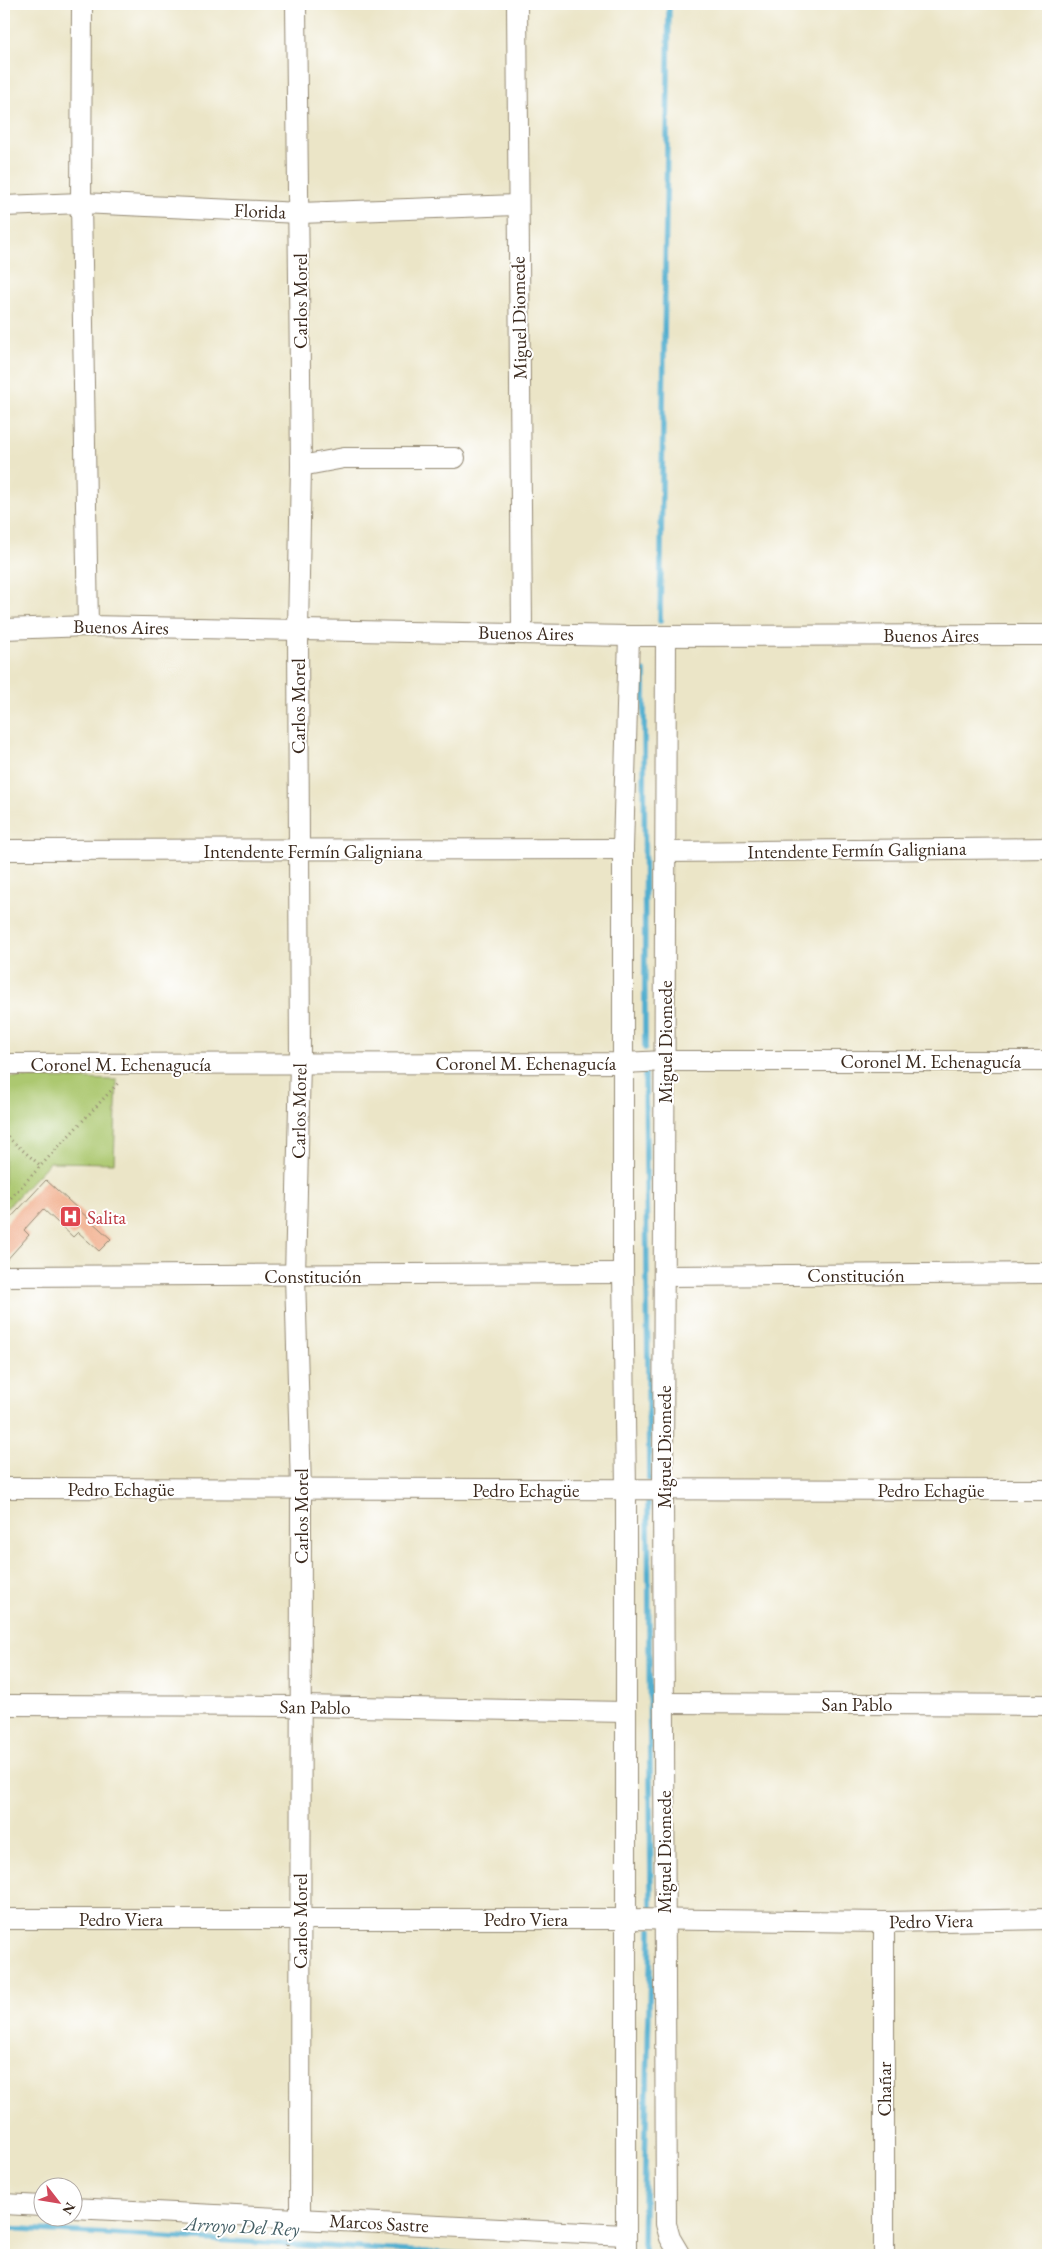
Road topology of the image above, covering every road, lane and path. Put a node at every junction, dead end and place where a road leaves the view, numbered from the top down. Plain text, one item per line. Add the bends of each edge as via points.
1 (82, 4) edge
2 (296, 4) edge
3 (517, 4) edge
4 (81, 203) junction
5 (517, 205) junction
6 (4, 206) edge
7 (300, 213) junction
8 (455, 458) dead end
9 (301, 466) junction
10 (88, 626) junction
11 (4, 628) edge
12 (298, 630) junction
13 (522, 632) junction
14 (1048, 635) edge
15 (629, 636) junction
16 (666, 636) junction
17 (1048, 848) edge
18 (623, 849) junction
19 (4, 850) edge
20 (299, 851) junction
21 (666, 852) junction
22 (665, 1061) junction
23 (1048, 1061) edge
24 (300, 1062) junction
25 (624, 1063) junction
26 (4, 1064) edge
27 (136, 1064) junction
28 (4, 1134) edge
29 (41, 1166) junction
30 (4, 1205) edge
31 (623, 1273) junction
32 (1048, 1274) edge
33 (4, 1276) edge
34 (294, 1276) junction
35 (664, 1276) junction
36 (4, 1488) edge
37 (301, 1489) junction
38 (663, 1489) junction
39 (626, 1490) junction
40 (1048, 1490) edge
41 (665, 1703) junction
42 (4, 1705) edge
43 (1048, 1705) edge
44 (301, 1706) junction
45 (626, 1712) junction
46 (4, 1919) edge
47 (300, 1919) junction
48 (624, 1919) junction
49 (1048, 1919) edge
50 (664, 1920) junction
51 (884, 1922) junction
52 (4, 2204) edge
53 (32, 2205) edge
54 (82, 2209) edge
55 (294, 2226) junction
56 (625, 2247) edge
57 (287, 2255) edge
58 (680, 2255) edge
59 (884, 2255) edge

1 - 4 street
2 - 7 street, Carlos Morel
3 - 5 street, Miguel Diomede
4 - 6 street, Florida
4 - 7 street, Florida
4 - 10 street
5 - 7 street, Florida
5 - 13 street, Miguel Diomede
7 - 9 street, Carlos Morel
8 - 9 street via 344,458
9 - 12 street, Carlos Morel
10 - 11 street, Buenos Aires
10 - 12 street, Buenos Aires
12 - 13 street, Buenos Aires
12 - 20 street, Carlos Morel
13 - 15 street, Buenos Aires
14 - 16 street, Buenos Aires
15 - 16 street, Buenos Aires
15 - 18 street, Miguel Diomede
16 - 21 street, Miguel Diomede
17 - 21 street, Intendente Fermín Galigniana
18 - 20 street, Intendente Fermín Galigniana
18 - 25 street, Miguel Diomede
19 - 20 street, Intendente Fermín Galigniana
20 - 24 street, Carlos Morel
21 - 22 street, Miguel Diomede
22 - 23 street, Coronel M. Echenagucía
22 - 25 street, Coronel M. Echenagucía
22 - 35 street, Miguel Diomede
24 - 25 street, Coronel M. Echenagucía
24 - 27 street, Coronel M. Echenagucía
24 - 34 street, Carlos Morel
25 - 31 street, Miguel Diomede
26 - 27 street, Coronel M. Echenagucía
27 - 29 path
28 - 29 path
29 - 30 path
31 - 34 street, Constitución
31 - 39 street, Miguel Diomede
32 - 35 street, Constitución
33 - 34 street, Constitución
34 - 37 street, Carlos Morel
35 - 38 street, Miguel Diomede
36 - 37 street, Pedro Echagüe
37 - 39 street, Pedro Echagüe
37 - 44 street, Carlos Morel
38 - 39 street, Pedro Echagüe
38 - 40 street, Pedro Echagüe
38 - 41 street, Miguel Diomede
39 - 45 street, Miguel Diomede
41 - 43 street, San Pablo
41 - 50 street, Miguel Diomede
42 - 44 street, San Pablo
44 - 45 street, San Pablo
44 - 47 street, Carlos Morel
45 - 48 street, Miguel Diomede
46 - 47 street, Pedro Viera
47 - 48 street, Pedro Viera
47 - 55 street, Carlos Morel
48 - 50 street, Pedro Viera
48 - 56 street, Miguel Diomede
49 - 51 street, Pedro Viera
50 - 51 street, Pedro Viera
50 - 58 street, Miguel Diomede via 666,2224
51 - 59 street, Chañar
52 - 53 street
54 - 55 street, Marcos Sastre
55 - 56 street, Marcos Sastre
55 - 57 path

